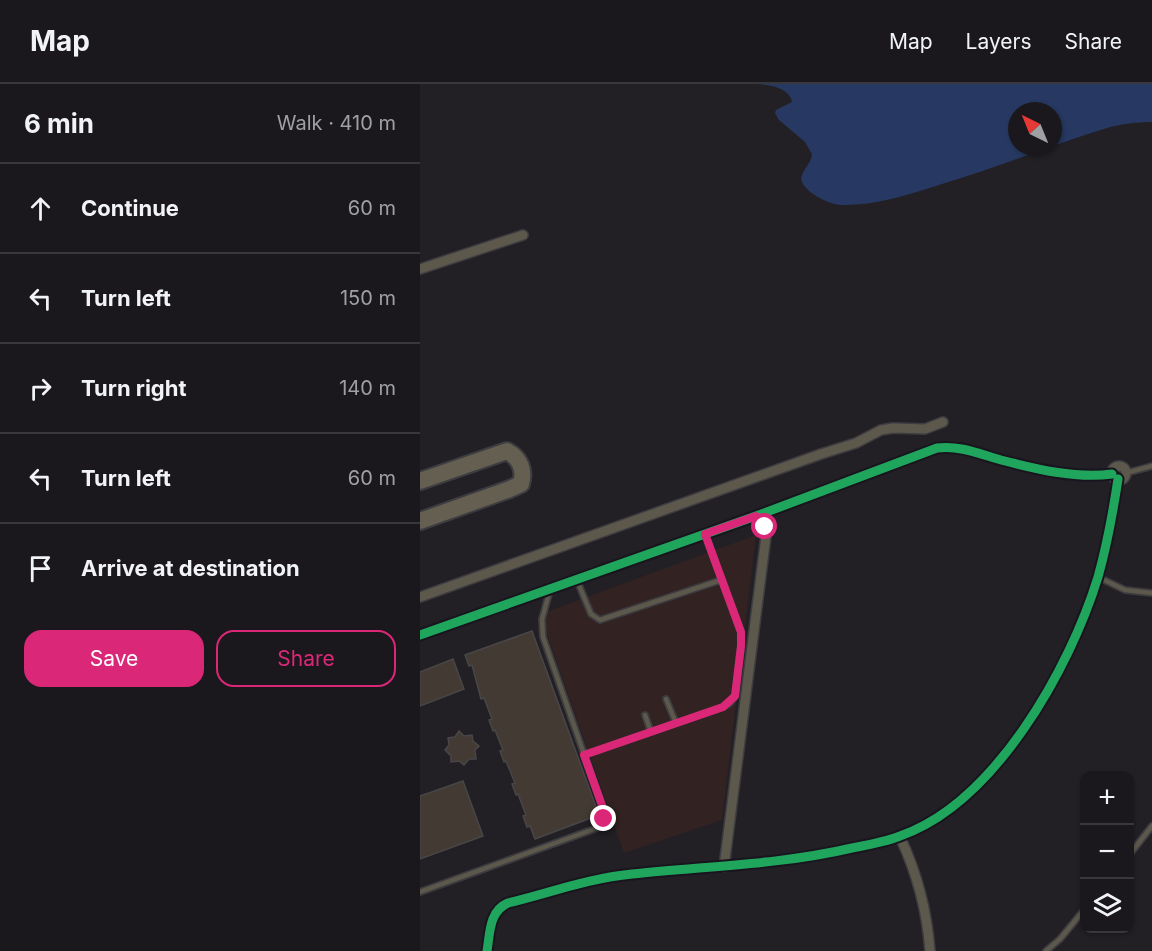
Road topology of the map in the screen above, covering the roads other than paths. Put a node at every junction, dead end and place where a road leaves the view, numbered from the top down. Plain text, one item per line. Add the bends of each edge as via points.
1 (523, 235) dead end
2 (420, 269) edge
3 (943, 422) dead end
4 (1152, 466) edge
5 (1119, 476) junction
6 (420, 481) edge
7 (756, 516) junction
8 (420, 521) edge
9 (705, 534) junction
10 (1098, 577) junction
11 (576, 578) junction
12 (721, 580) junction
13 (550, 588) junction
14 (1152, 593) edge
15 (420, 597) edge
16 (420, 635) edge
17 (666, 699) dead end
18 (645, 715) dead end
19 (676, 723) junction
20 (651, 732) junction
21 (584, 755) junction
22 (1152, 826) edge
23 (900, 837) junction
24 (1134, 849) edge
25 (724, 867) junction
26 (420, 892) edge
27 (1080, 915) edge
28 (487, 951) edge
29 (930, 951) edge
30 (1046, 951) edge

1 - 2 street
3 - 15 street via 925,429 881,430 856,443
4 - 5 lane
5 - 7 street via 1074,474 943,447
5 - 10 street
6 - 8 highway via 507,451 516,457 523,475 521,484
7 - 9 street
7 - 25 street via 766,536
9 - 11 street
9 - 12 lane
10 - 14 lane via 1125,590
10 - 23 street via 1063,663 1006,751 959,801
11 - 12 lane via 591,614 603,620
11 - 13 street
12 - 19 lane via 741,632 737,693 727,705
13 - 16 street
13 - 21 lane via 543,610 543,637
17 - 19 lane
18 - 20 lane
19 - 20 lane
20 - 21 lane
21 - 26 lane via 604,811 600,825
22 - 24 lane
23 - 25 street via 813,856
23 - 29 street via 922,896
25 - 28 street via 619,876 504,905 493,918
27 - 30 lane

